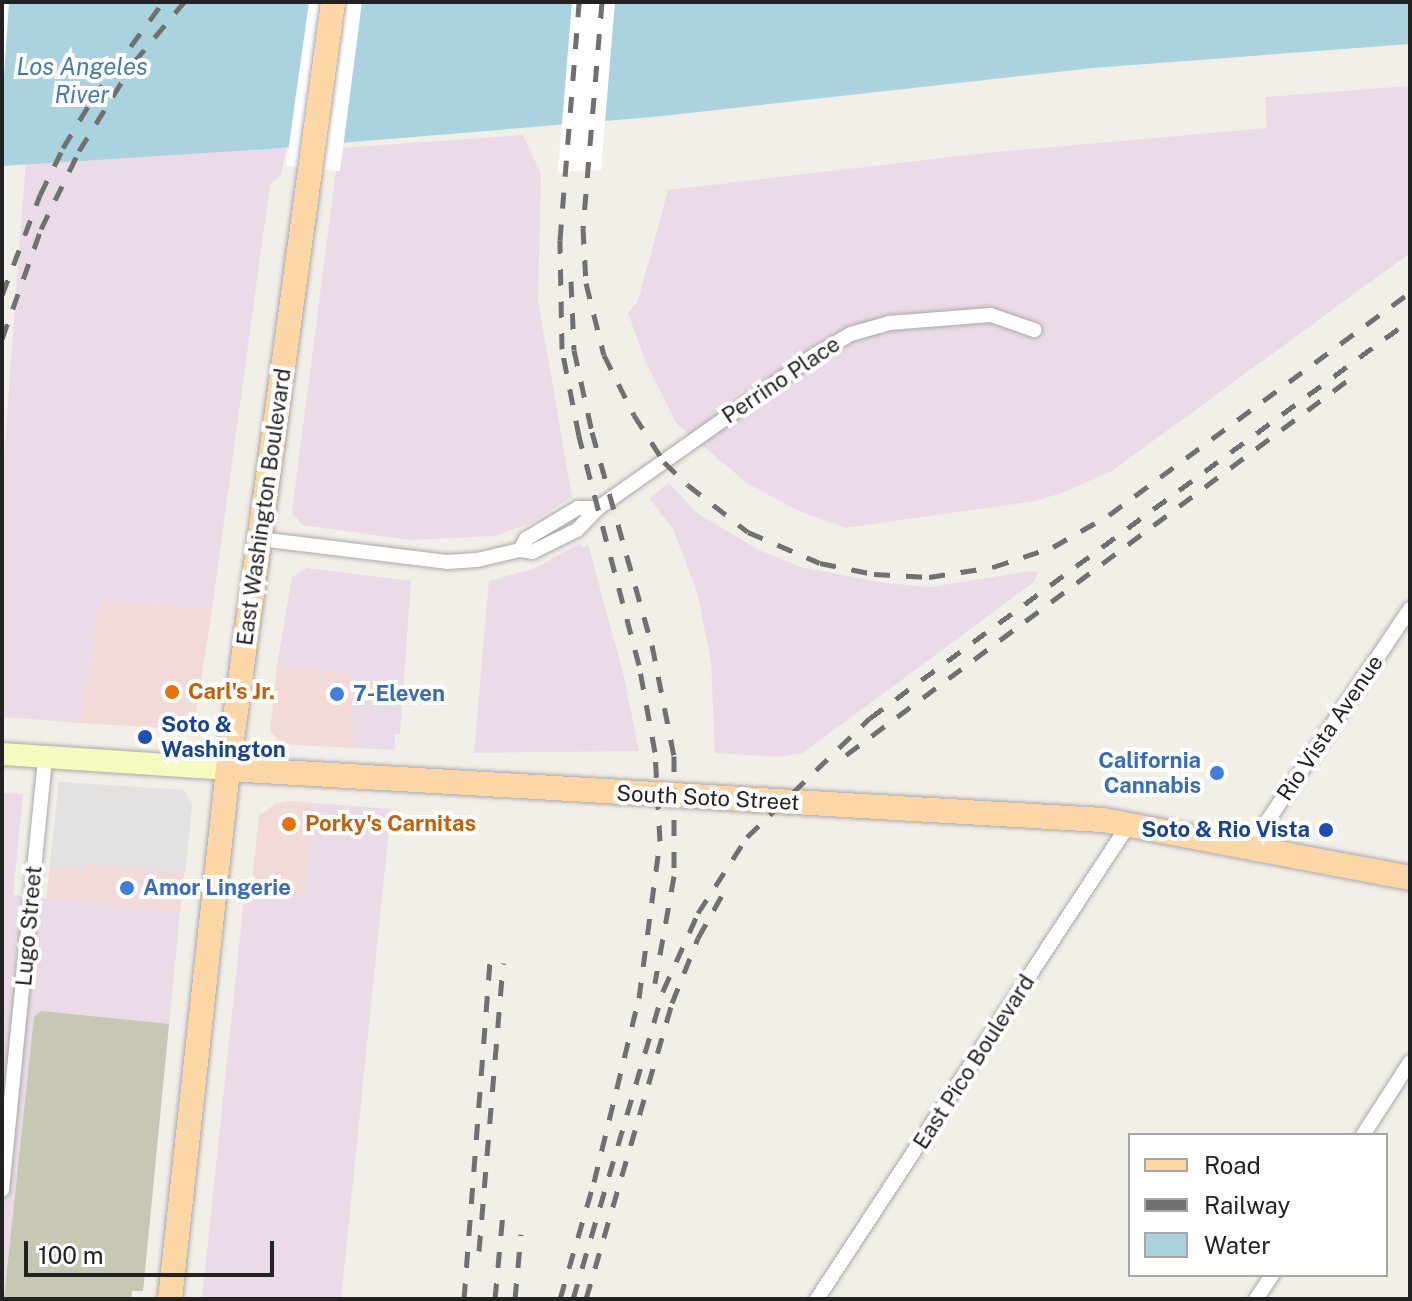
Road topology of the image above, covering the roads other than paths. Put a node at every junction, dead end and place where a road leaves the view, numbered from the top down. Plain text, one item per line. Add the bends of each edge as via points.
1 (333, 2) edge
2 (1034, 330) dead end
3 (260, 539) junction
4 (1410, 609) edge
5 (2, 754) edge
6 (45, 757) junction
7 (228, 769) junction
8 (1129, 824) junction
9 (1250, 847) junction
10 (1410, 878) edge
11 (1410, 1062) edge
12 (1364, 1133) edge
13 (2, 1190) edge
14 (1271, 1277) edge
15 (170, 1299) edge
16 (817, 1299) edge
17 (1256, 1299) edge

1 - 3 main road, East Washington Boulevard
2 - 3 street, Perrino Place via 991,315 902,321 851,334 598,508 578,508 526,539 520,550 447,562
3 - 7 main road, East Washington Boulevard
4 - 9 street, Rio Vista Avenue
5 - 6 main road, South Soto Street
6 - 7 main road, South Soto Street
6 - 13 street, Lugo Street
7 - 8 main road, South Soto Street
7 - 15 main road, East Washington Boulevard
8 - 9 main road, South Soto Street
8 - 16 street, East Pico Boulevard
9 - 10 main road, South Soto Street
11 - 12 street
14 - 17 street

